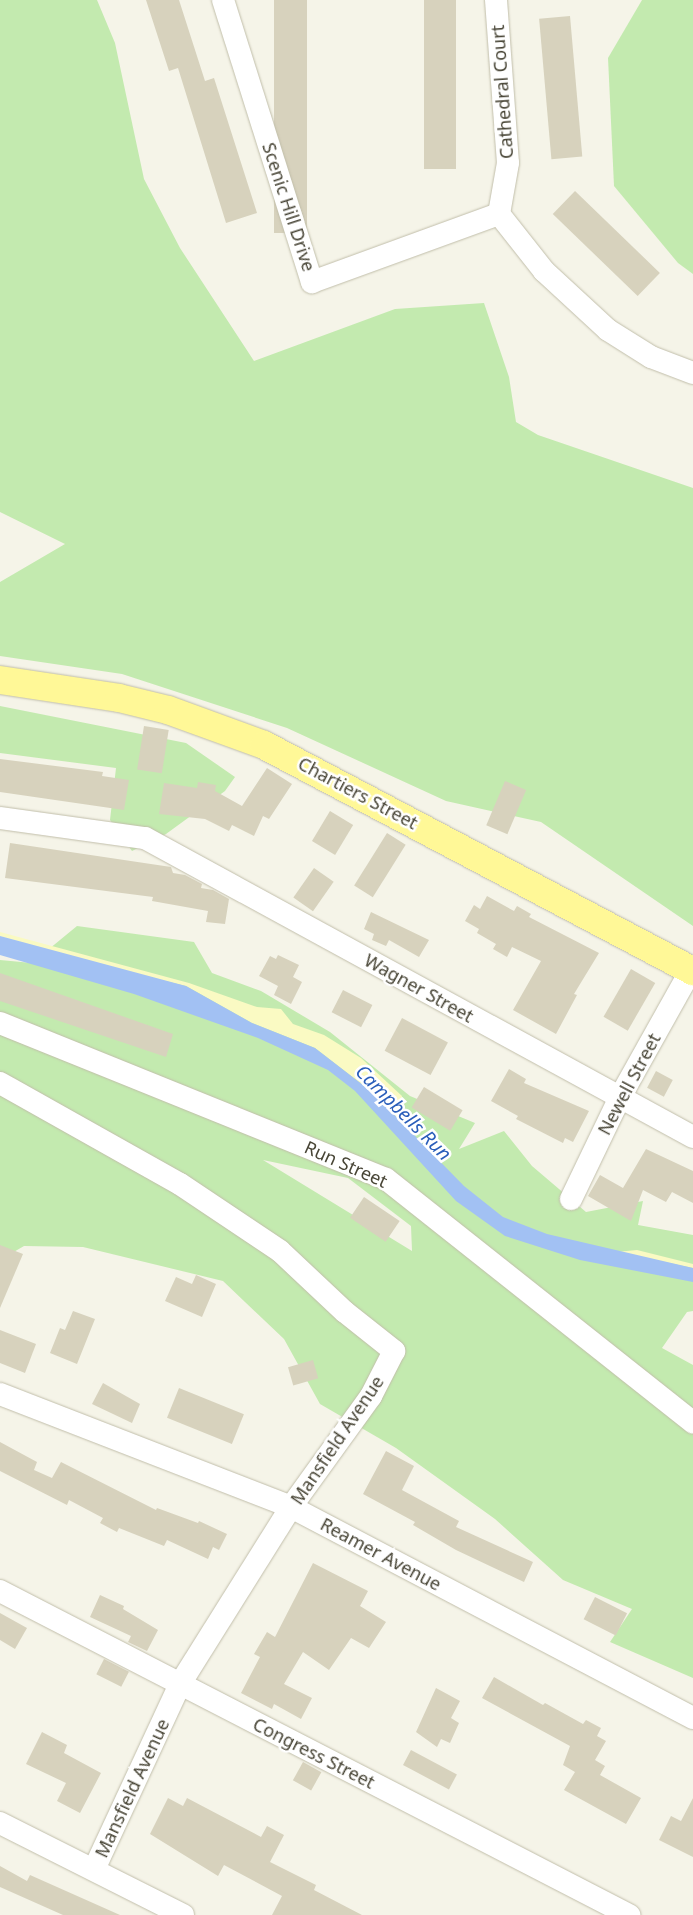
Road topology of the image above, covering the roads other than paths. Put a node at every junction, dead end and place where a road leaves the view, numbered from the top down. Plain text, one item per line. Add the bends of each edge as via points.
1 (223, 0) edge
2 (496, 0) edge
3 (499, 214) junction
4 (693, 373) edge
5 (0, 680) edge
6 (0, 818) edge
7 (692, 971) edge
8 (0, 1023) edge
9 (0, 1083) edge
10 (620, 1097) junction
11 (693, 1137) edge
12 (571, 1198) dead end
13 (0, 1394) edge
14 (693, 1422) edge
15 (291, 1506) junction
16 (0, 1591) edge
17 (180, 1684) junction
18 (693, 1718) edge
19 (0, 1823) edge
20 (94, 1870) junction
21 (183, 1915) edge
22 (629, 1915) edge

1 - 3 street, Scenic Hill Drive via 312,282
2 - 3 street, Cathedral Court via 508,162
3 - 4 street via 544,271 608,330 651,357
5 - 7 main road, Chartiers Street via 119,698 168,710 264,746
6 - 10 street, Wagner Street via 145,838
7 - 10 street, Newell Street
8 - 14 street, Run Street via 386,1178
9 - 15 street, Mansfield Avenue via 180,1184 280,1251 345,1312 394,1351 371,1396
10 - 11 street, Wagner Street
10 - 12 street, Newell Street
13 - 15 street, Reamer Avenue
15 - 17 street, Mansfield Avenue
15 - 18 street, Reamer Avenue
16 - 17 street, Congress Street
17 - 20 street, Mansfield Avenue
17 - 22 street, Congress Street
19 - 20 street
20 - 21 street

